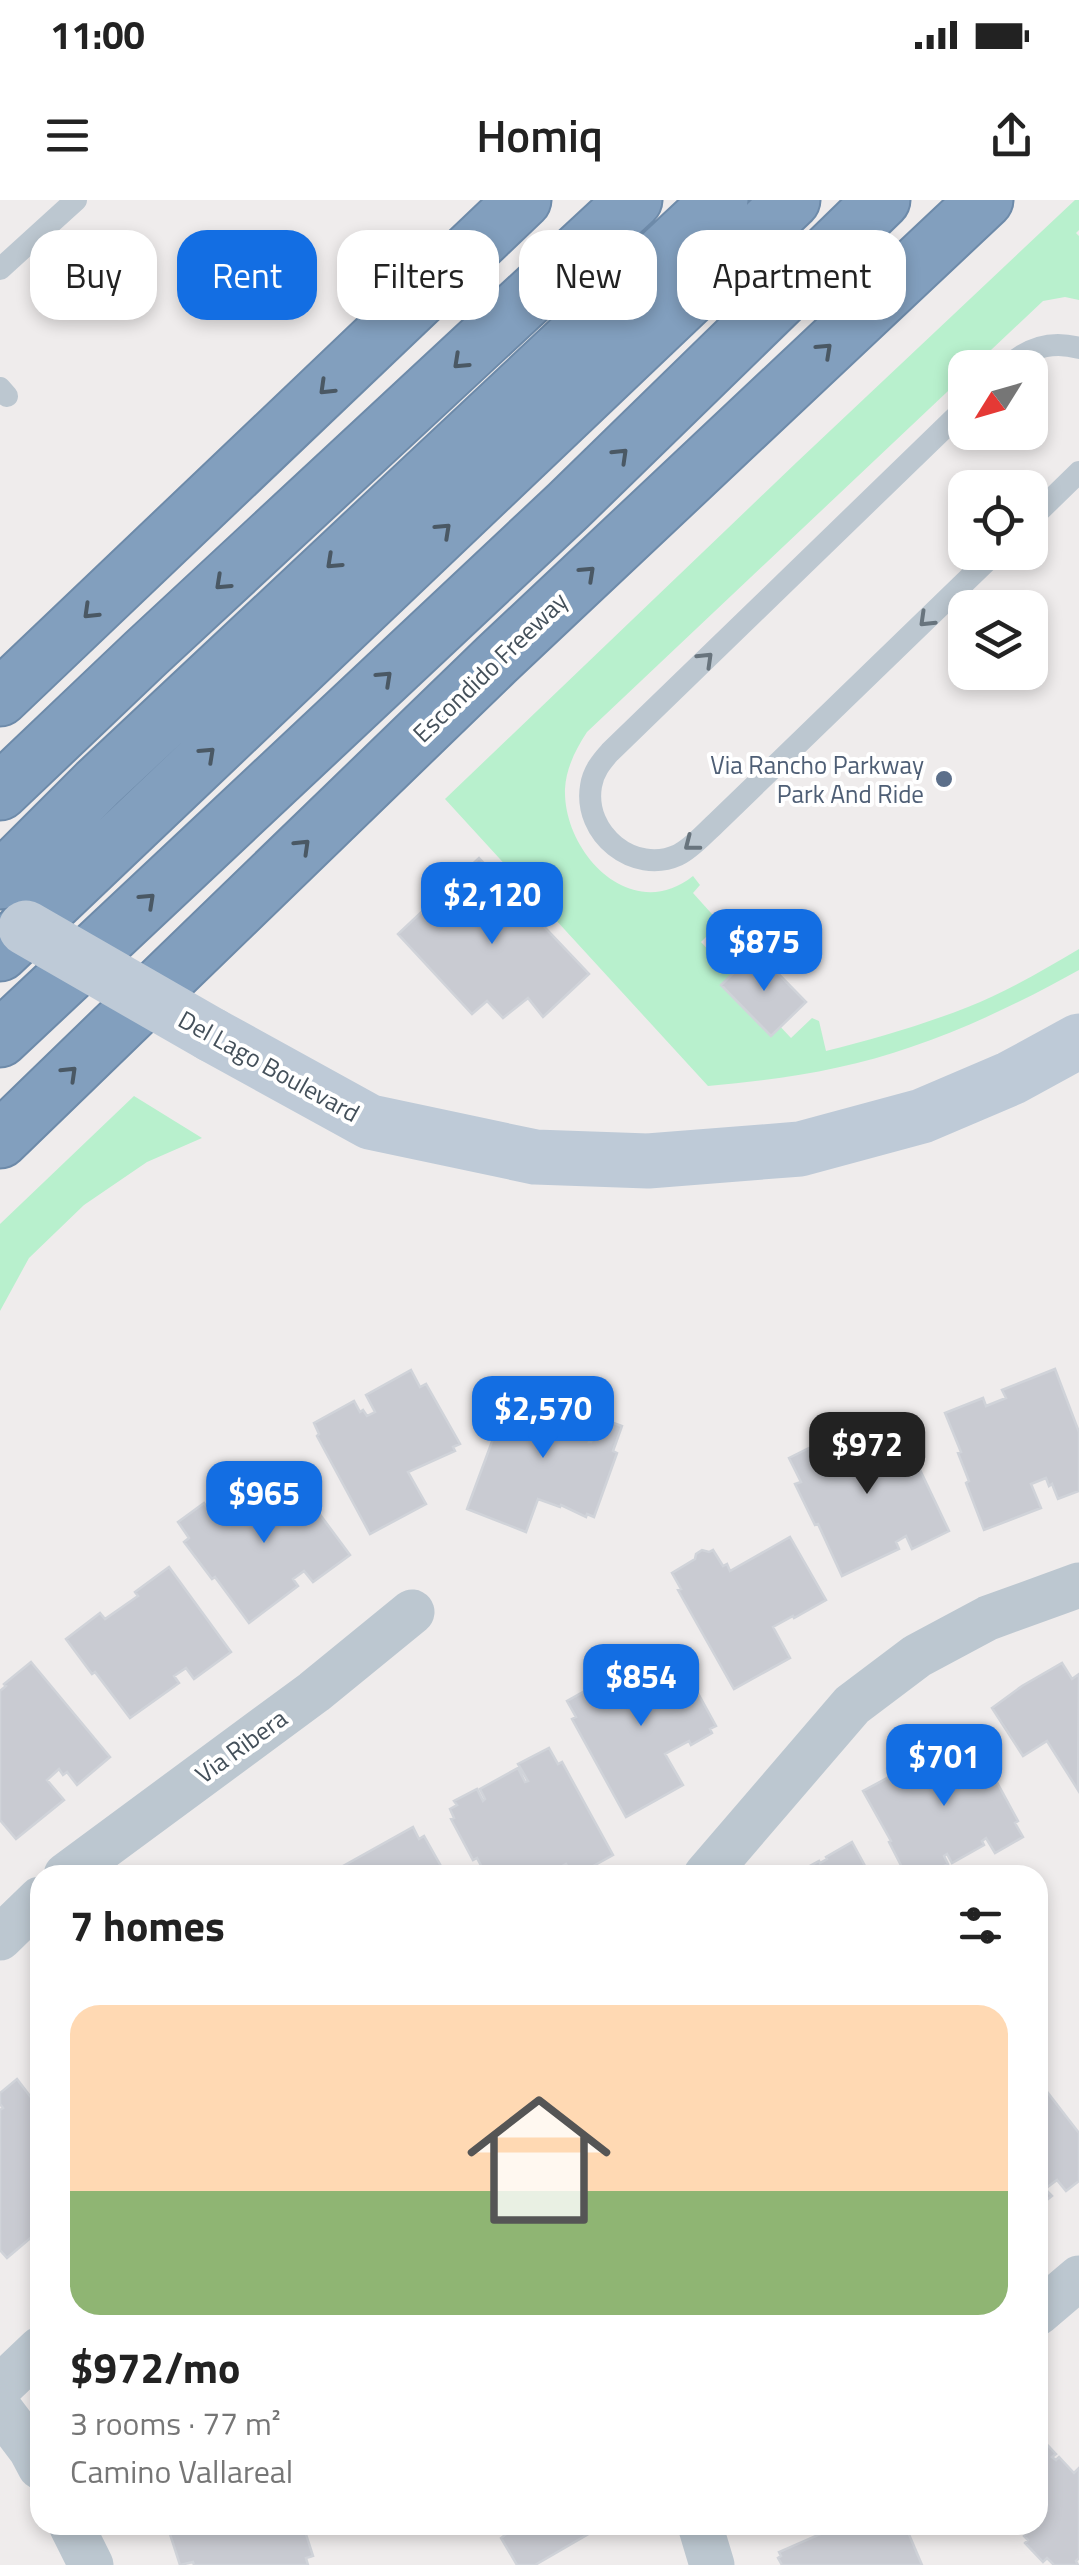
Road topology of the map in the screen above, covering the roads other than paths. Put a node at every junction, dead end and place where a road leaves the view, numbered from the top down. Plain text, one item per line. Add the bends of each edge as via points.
1 (76, 200) edge
2 (523, 200) edge
3 (634, 200) edge
4 (720, 200) edge
5 (792, 200) edge
6 (882, 200) edge
7 (985, 200) edge
8 (0, 269) edge
9 (1079, 348) edge
10 (1029, 350) edge
11 (948, 424) edge
12 (1079, 472) edge
13 (1048, 502) edge
14 (977, 570) edge
15 (0, 698) edge
16 (0, 792) edge
17 (0, 881) edge
18 (9, 931) edge
19 (0, 1039) edge
20 (1079, 1041) edge
21 (0, 1140) edge
22 (1079, 1584) edge
23 (412, 1612) dead end
24 (80, 1865) edge
25 (715, 1865) edge
26 (30, 1909) edge
27 (0, 1938) edge
28 (30, 2359) edge
29 (0, 2387) edge
30 (0, 2409) edge
31 (30, 2450) edge
32 (76, 2535) edge
33 (703, 2535) edge
34 (92, 2565) edge
35 (712, 2565) edge

1 - 8 lane
2 -> 15 highway
3 -> 16 highway
4 -> 17 highway
18 -> 5 highway via 137,821
19 -> 6 highway via 568,506
21 -> 7 highway, Escondido Freeway via 497,658
9 - 10 lane via 1048,344
14 -> 11 lane via 680,854 642,859 607,840 590,805 598,767 610,752
12 - 13 lane
18 - 20 main road, Del Lago Boulevard, bridge via 370,1122 535,1156 648,1160 800,1149 922,1116
22 - 25 street via 988,1618 917,1656 852,1706
23 - 24 street, Via Ribera
26 - 27 street
28 - 29 street
30 - 31 street
32 - 34 street
33 - 35 street

